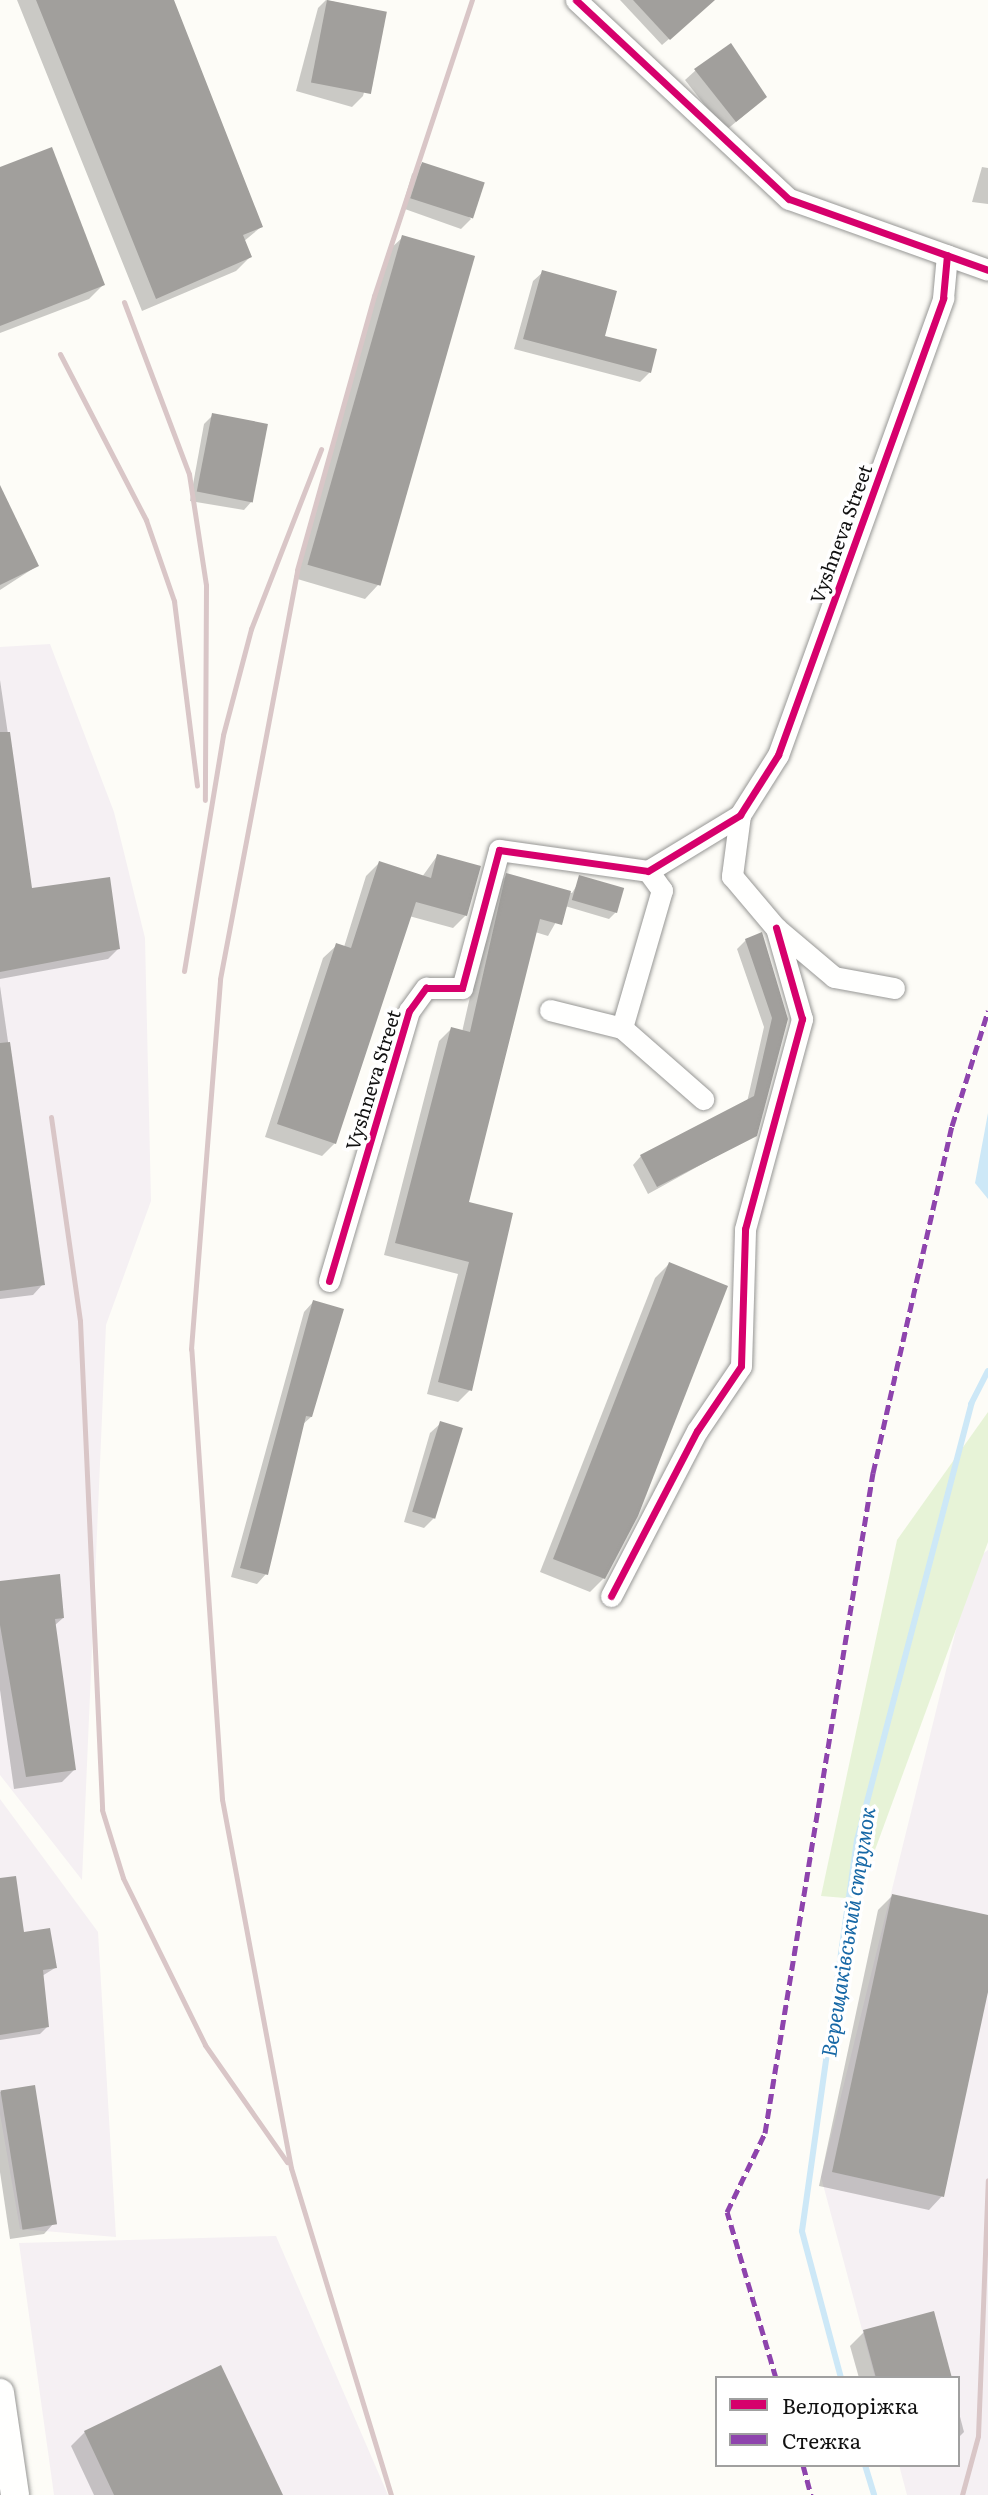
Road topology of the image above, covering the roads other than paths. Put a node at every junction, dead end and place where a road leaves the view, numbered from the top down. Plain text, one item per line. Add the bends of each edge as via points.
1 (576, 0) edge
2 (947, 255) junction
3 (988, 270) edge
4 (740, 815) junction
5 (648, 871) junction
6 (776, 928) junction
7 (894, 988) dead end
8 (550, 1010) dead end
9 (622, 1028) junction
10 (703, 1099) dead end
11 (329, 1281) dead end
12 (611, 1596) dead end
13 (0, 2393) edge
14 (15, 2495) edge

1 - 2 street via 789,200
2 - 3 street
2 - 4 street, Vyshneva Street via 943,298 778,755
4 - 5 street, Vyshneva Street
4 - 6 street, Vyshneva Street via 732,876
5 - 9 street via 662,890
5 - 11 street, Vyshneva Street via 499,850 462,988 426,988 409,1011
6 - 7 street, Vyshneva Street via 834,977
6 - 12 street, Vyshneva Street via 802,1019 745,1229 741,1366 697,1431
8 - 9 street
9 - 10 street
13 - 14 street

